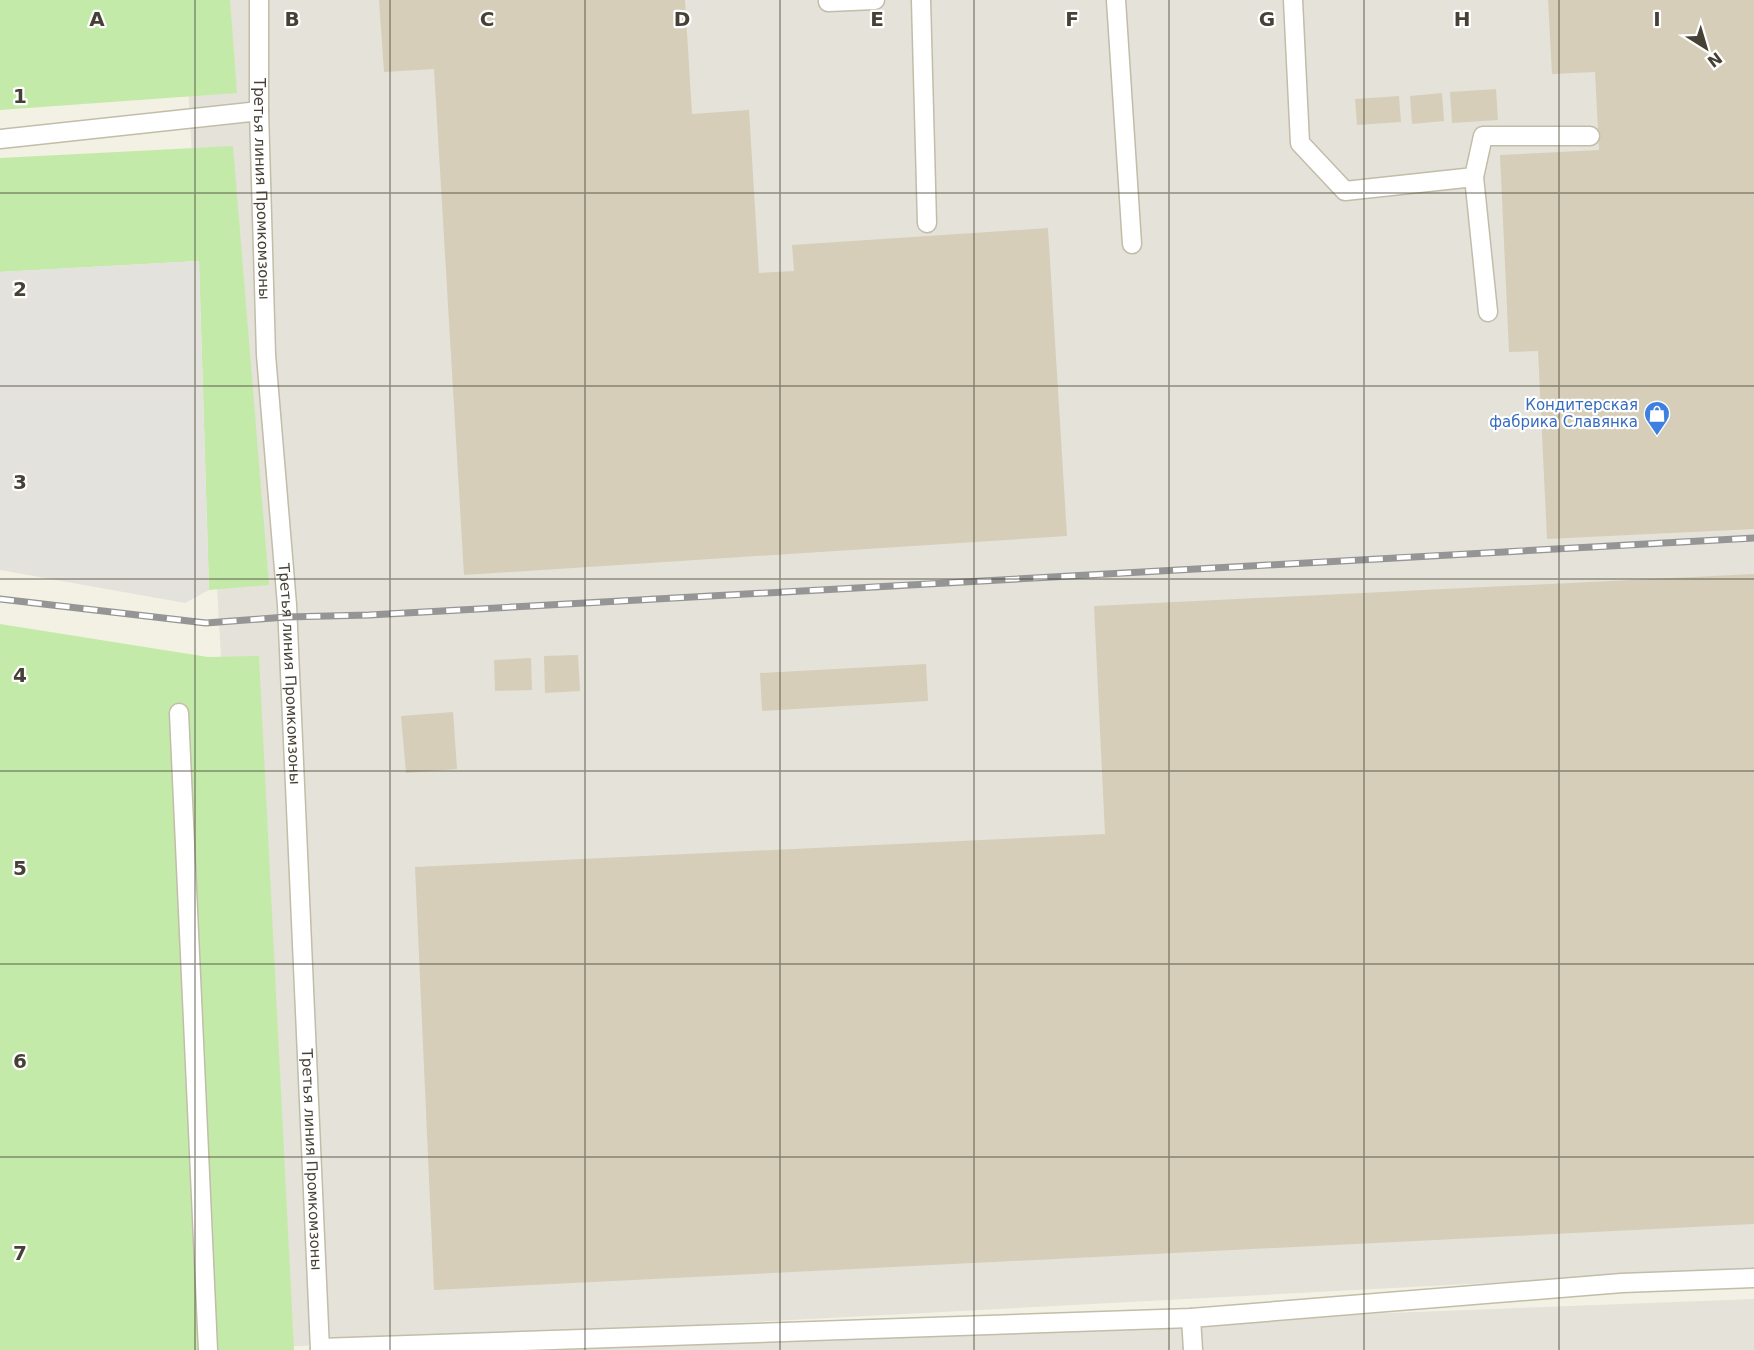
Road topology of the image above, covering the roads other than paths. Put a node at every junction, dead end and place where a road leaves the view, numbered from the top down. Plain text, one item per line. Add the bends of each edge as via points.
1 (259, 0) edge
2 (828, 0) edge
3 (875, 0) edge
4 (921, 0) edge
5 (1116, 0) edge
6 (1293, 0) edge
7 (259, 111) junction
8 (1590, 136) dead end
9 (0, 139) edge
10 (1474, 177) junction
11 (927, 223) dead end
12 (1132, 244) dead end
13 (1488, 312) dead end
14 (179, 713) dead end
15 (1754, 1278) edge
16 (1191, 1318) junction
17 (320, 1349) edge
18 (208, 1350) edge
19 (1193, 1350) edge

1 - 7 lane, Третья линия Промкомзоны
2 - 3 lane
4 - 11 lane
5 - 12 lane
6 - 10 lane via 1300,143 1345,191
7 - 9 lane
7 - 17 lane, Третья линия Промкомзоны via 266,355 287,605
8 - 10 lane via 1483,136
10 - 13 lane
14 - 18 lane
15 - 16 lane via 1622,1283
16 - 17 lane
16 - 19 lane

